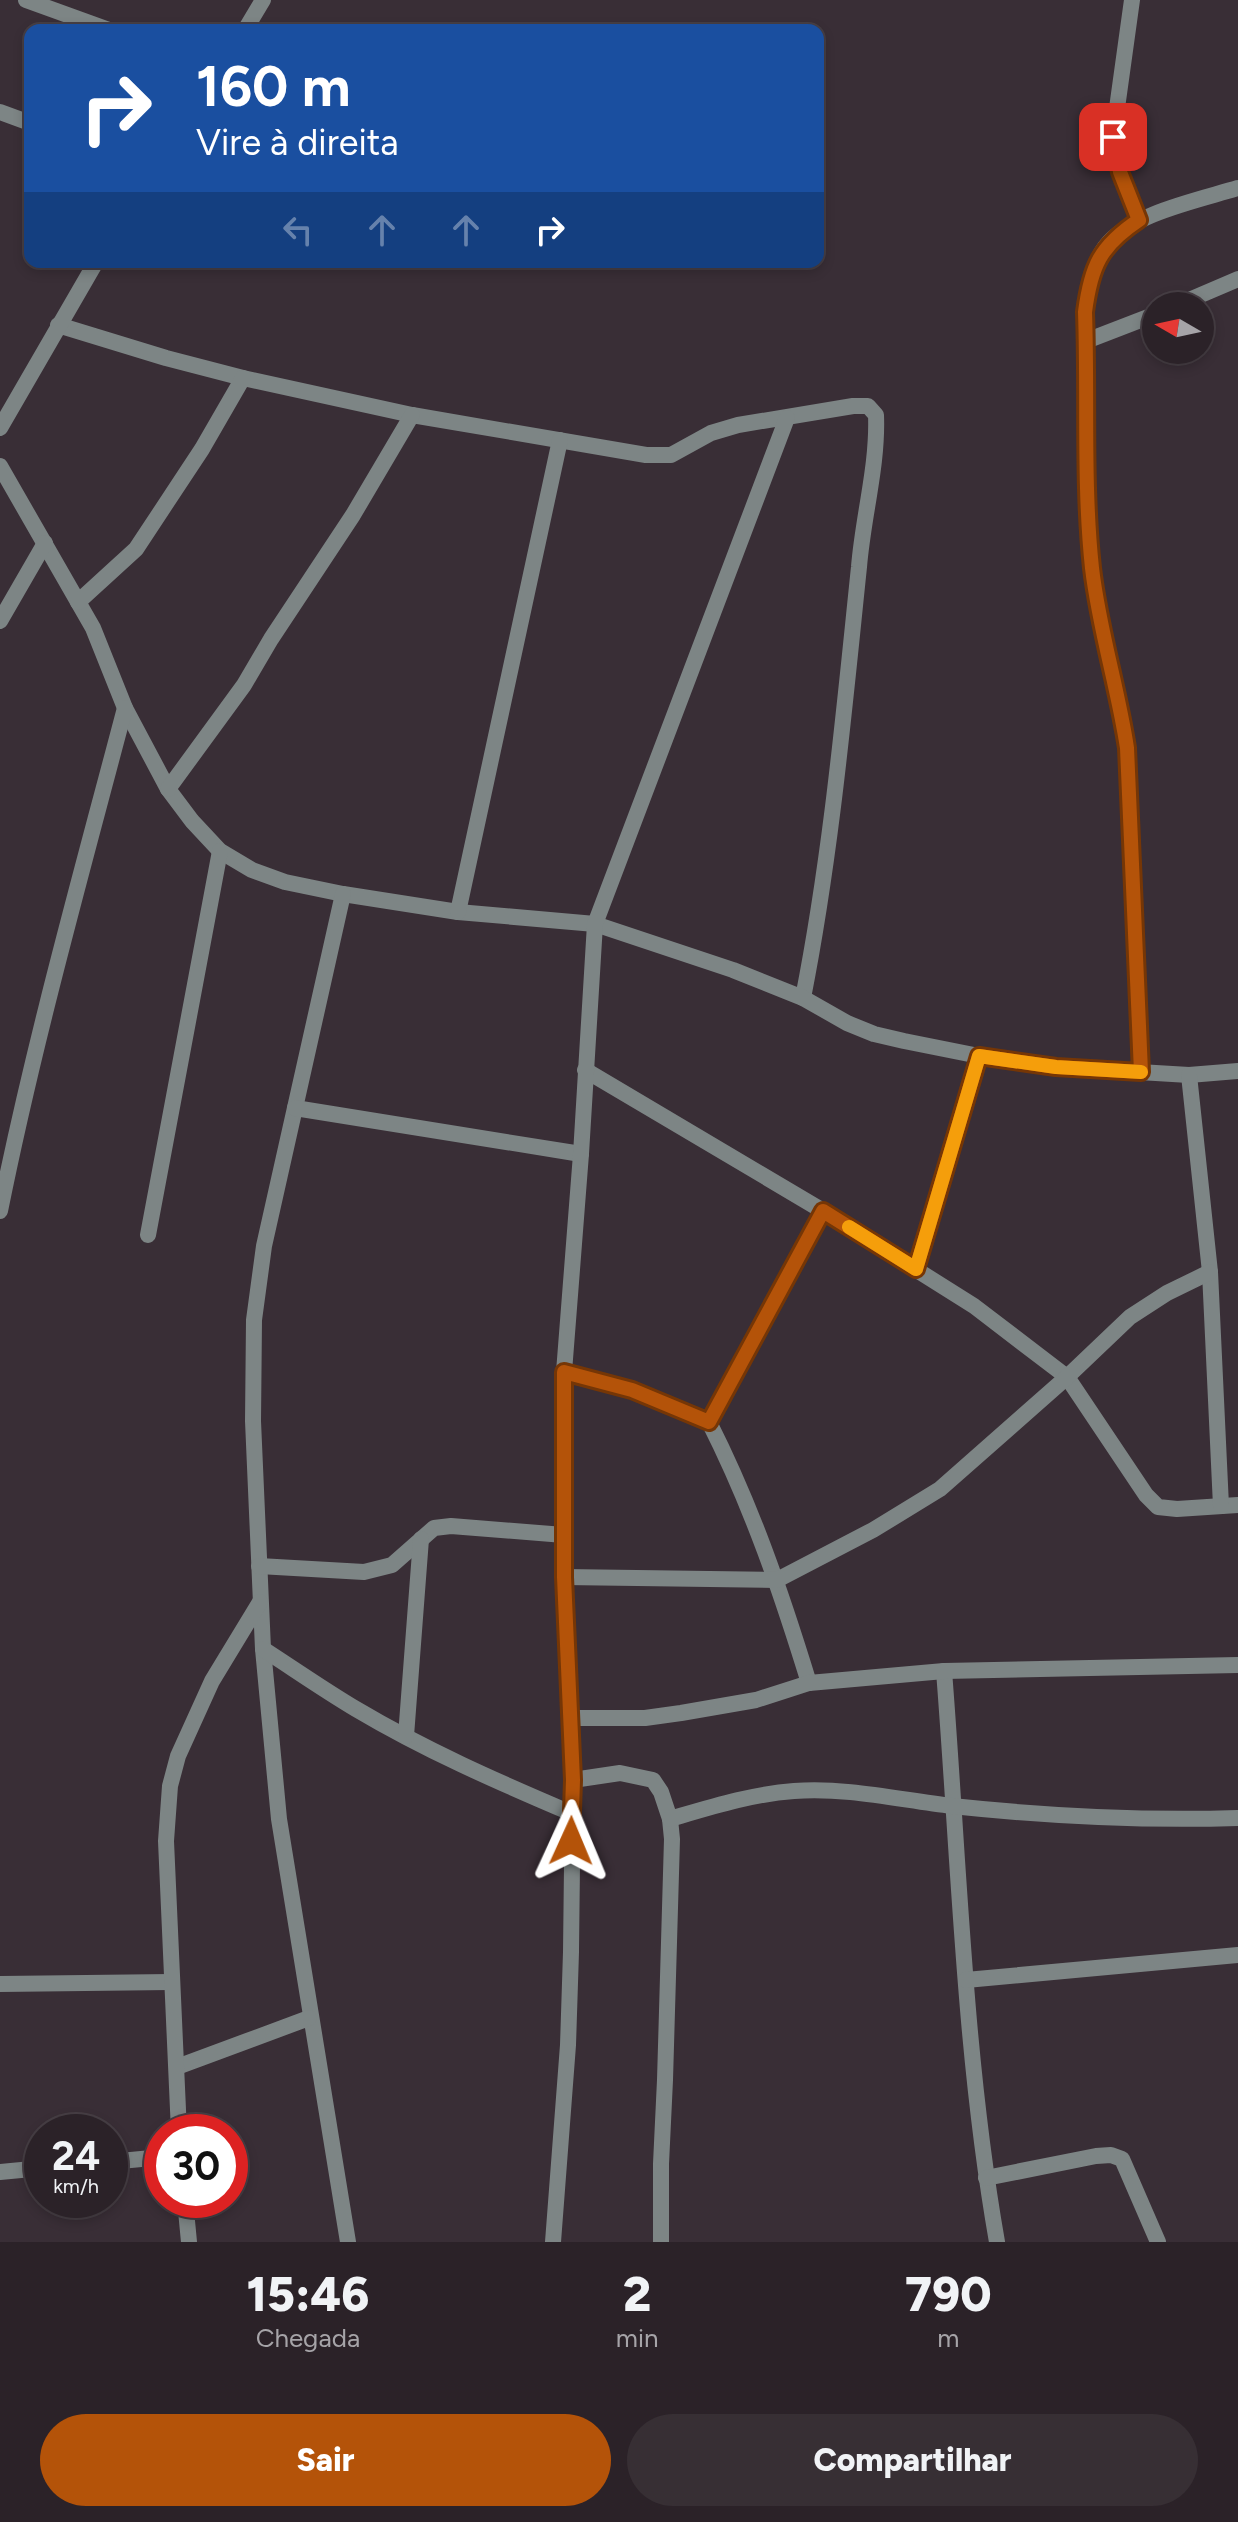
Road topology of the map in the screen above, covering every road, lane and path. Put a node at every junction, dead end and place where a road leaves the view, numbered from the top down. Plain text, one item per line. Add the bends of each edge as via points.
1 (26, 0) edge
2 (263, 0) edge
3 (1132, 0) edge
4 (61, 6) edge
5 (97, 24) edge
6 (249, 24) edge
7 (0, 112) edge
8 (24, 121) edge
9 (1238, 188) edge
10 (1139, 220) junction
11 (92, 268) edge
12 (1238, 279) edge
13 (1208, 292) edge
14 (1142, 319) edge
15 (58, 325) junction
16 (1086, 341) junction
17 (243, 378) junction
18 (412, 415) junction
19 (787, 418) junction
20 (0, 428) edge
21 (560, 440) junction
22 (0, 466) edge
23 (45, 543) junction
24 (78, 602) junction
25 (0, 621) edge
26 (125, 708) junction
27 (168, 789) junction
28 (220, 851) junction
29 (343, 894) junction
30 (458, 912) junction
31 (595, 924) junction
32 (803, 998) junction
33 (979, 1056) junction
34 (585, 1070) junction
35 (1238, 1071) edge
36 (1141, 1072) junction
37 (1189, 1075) junction
38 (295, 1108) junction
39 (581, 1154) junction
40 (0, 1211) edge
41 (823, 1211) junction
42 (148, 1235) dead end
43 (916, 1269) junction
44 (1210, 1272) junction
45 (564, 1372) junction
46 (1067, 1377) junction
47 (709, 1422) junction
48 (1230, 1505) edge
49 (564, 1535) junction
50 (421, 1539) junction
51 (259, 1566) junction
52 (564, 1577) junction
53 (777, 1580) junction
54 (260, 1602) junction
55 (263, 1649) junction
56 (1238, 1665) edge
57 (944, 1671) junction
58 (809, 1683) junction
59 (569, 1718) junction
60 (406, 1736) junction
61 (573, 1780) junction
62 (955, 1806) junction
63 (571, 1813) junction
64 (1238, 1818) edge
65 (670, 1819) junction
66 (1238, 1955) edge
67 (966, 1980) junction
68 (171, 1982) junction
69 (0, 1984) edge
70 (309, 2018) junction
71 (177, 2067) junction
72 (178, 2114) edge
73 (24, 2170) edge
74 (0, 2172) edge
75 (986, 2178) junction
76 (187, 2218) edge
77 (189, 2242) edge
78 (348, 2242) edge
79 (553, 2242) edge
80 (661, 2242) edge
81 (997, 2242) edge
82 (1158, 2242) edge

1 - 4 street
2 - 6 street
3 - 10 street via 1113,137
4 - 5 street
7 - 8 street
9 - 10 street
10 - 16 street via 1104,249 1096,267 1086,302
11 - 15 street
12 - 13 street
14 - 16 street
15 - 17 street
15 - 20 street
16 - 36 street via 1086,494 1095,592 1127,748
17 - 18 street
17 - 24 street via 136,549
18 - 21 street
18 - 27 street via 244,685
19 - 21 street via 711,433 671,455
19 - 31 street
19 - 32 street via 868,406 876,415 877,430 819,912
21 - 30 street
22 - 23 street
23 - 24 street
23 - 25 street
24 - 26 street
26 - 27 street
26 - 40 street
27 - 28 street
28 - 29 street via 285,882
28 - 42 street
29 - 30 street
29 - 38 street
30 - 31 street
31 - 32 street
31 - 34 street
32 - 33 street via 874,1034
33 - 36 street
33 - 43 street
34 - 39 street
34 - 41 street
35 - 37 street
36 - 37 street
37 - 44 street
38 - 39 street
38 - 51 street via 264,1246 254,1320
39 - 45 street
41 - 43 street
41 - 47 street
43 - 46 street
44 - 46 street via 1130,1317
44 - 48 street
45 - 47 street via 632,1390
45 - 49 street
46 - 48 street via 1158,1507
46 - 53 street via 920,1503
47 - 53 street
49 - 50 street via 451,1526 434,1528
49 - 52 street
50 - 51 street via 392,1565 378,1570
50 - 60 street
51 - 54 street
52 - 53 street
52 - 59 street
53 - 58 street
54 - 55 street
54 - 68 street via 212,1681 170,1786 166,1841
55 - 60 street
55 - 70 street via 279,1819
56 - 57 street
57 - 58 street
57 - 62 street
58 - 59 street via 756,1700 681,1713
59 - 61 street
60 - 63 street
61 - 63 street
61 - 65 street via 620,1773 653,1780
62 - 64 street via 1173,1820
62 - 65 street via 797,1790
62 - 67 street
63 - 79 street via 568,2045
65 - 80 street
66 - 67 street
67 - 75 street
68 - 69 street
68 - 71 street
70 - 71 street
70 - 78 street
71 - 72 street
73 - 74 street
75 - 81 street
75 - 82 street via 1096,2156 1122,2159
76 - 77 street

